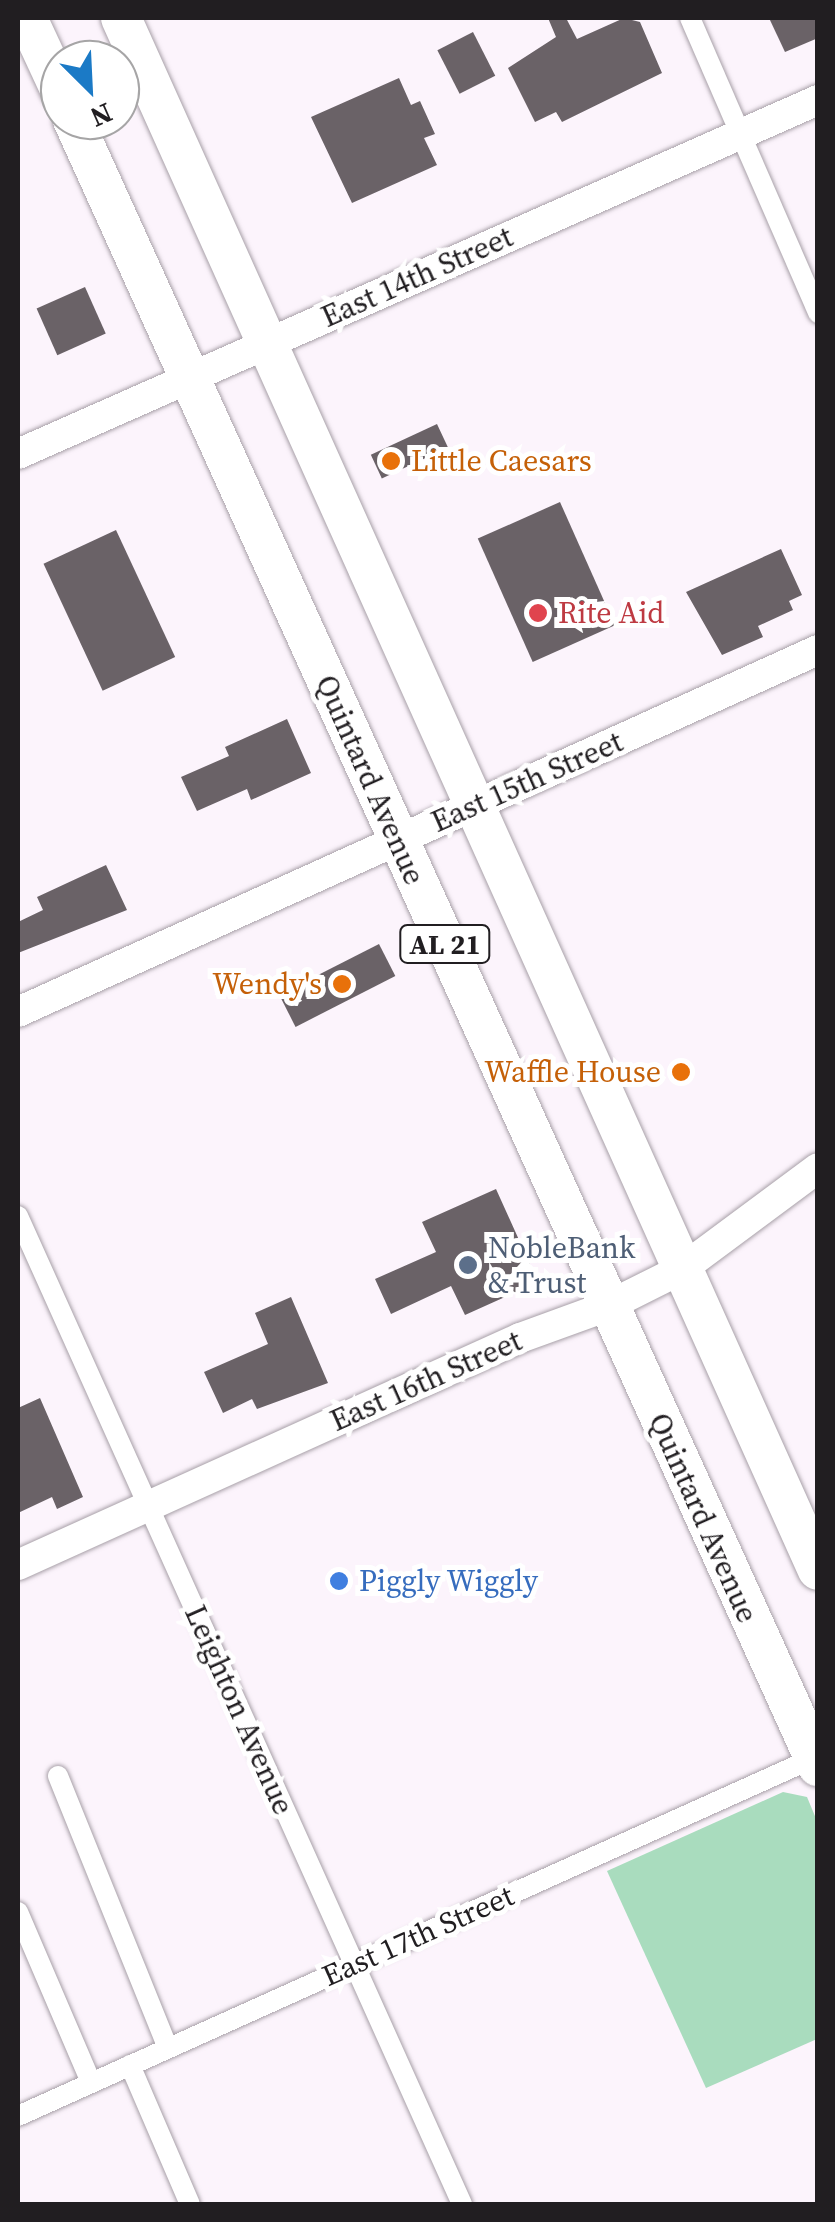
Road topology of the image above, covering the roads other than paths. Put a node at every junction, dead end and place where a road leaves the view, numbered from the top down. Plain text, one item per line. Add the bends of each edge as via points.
1 (27, 18) edge
2 (122, 18) edge
3 (690, 18) edge
4 (40, 46) edge
5 (818, 100) edge
6 (737, 136) junction
7 (83, 140) edge
8 (818, 313) edge
9 (266, 344) junction
10 (186, 379) junction
11 (18, 454) edge
12 (818, 650) edge
13 (474, 806) junction
14 (398, 840) junction
15 (18, 1012) edge
16 (818, 1168) edge
17 (18, 1216) edge
18 (682, 1269) junction
19 (608, 1306) junction
20 (147, 1508) junction
21 (18, 1565) edge
22 (818, 1570) edge
23 (816, 1760) edge
24 (58, 1776) dead end
25 (18, 1912) edge
26 (354, 1965) junction
27 (168, 2048) junction
28 (130, 2065) junction
29 (92, 2082) junction
30 (18, 2116) edge
31 (190, 2204) edge
32 (462, 2204) edge

1 - 4 highway
2 - 9 highway, AL 21
3 - 6 street
5 - 6 street, East 14th Street
6 - 8 street
6 - 9 street, East 14th Street
7 - 10 highway, Quintard Avenue / AL 21
9 - 10 street, East 14th Street
9 - 13 highway, AL 21
10 - 11 street, East 14th Street
10 - 14 highway, Quintard Avenue / AL 21
12 - 13 street, East 15th Street
13 - 14 street, East 15th Street
13 - 18 highway, AL 21
14 - 15 street, East 15th Street
14 - 19 highway, Quintard Avenue / AL 21
16 - 18 street, East 16th Street
17 - 20 street, Leighton Avenue
18 - 19 street, East 16th Street
18 - 22 highway, AL 21
19 - 20 street, East 16th Street via 402,1390
19 - 23 highway, Quintard Avenue / AL 21
20 - 21 street, East 16th Street
20 - 26 street, Leighton Avenue
23 - 26 street, East 17th Street
24 - 27 street
25 - 29 street
26 - 27 street, East 17th Street
26 - 32 street, Leighton Avenue
27 - 28 street, East 17th Street
28 - 29 street, East 17th Street
28 - 31 street
29 - 30 street, East 17th Street

